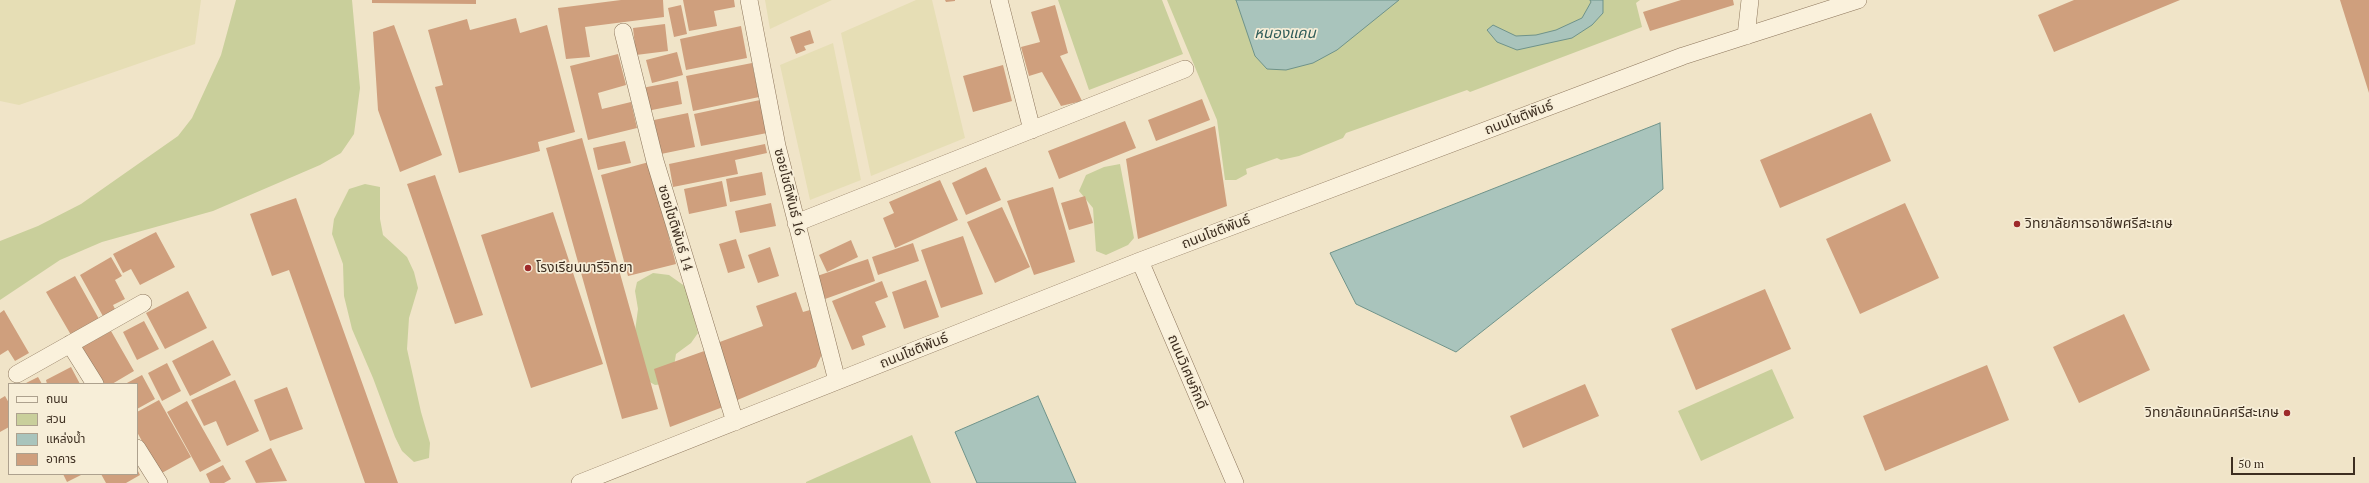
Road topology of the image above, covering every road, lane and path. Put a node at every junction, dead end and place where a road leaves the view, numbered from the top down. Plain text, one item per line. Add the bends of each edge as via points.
1 (749, 0) edge
2 (999, 0) edge
3 (1750, 0) edge
4 (1858, 0) edge
5 (623, 32) dead end
6 (1746, 36) junction
7 (1185, 69) dead end
8 (1032, 130) junction
9 (796, 223) junction
10 (1140, 261) junction
11 (143, 303) dead end
12 (70, 344) junction
13 (17, 374) dead end
14 (837, 381) junction
15 (94, 383) edge
16 (734, 422) junction
17 (138, 450) edge
18 (159, 483) edge
19 (580, 483) edge
20 (1235, 483) edge

1 - 9 street, ซอยโชติพันธ์ 16 via 777,146
2 - 8 street
3 - 6 street
4 - 6 street, ถนนโชติพันธ์
5 - 16 street, ซอยโชติพันธ์ 14 via 655,161
6 - 10 street, ถนนโชติพันธ์ via 1683,56
7 - 8 street
8 - 9 street
9 - 14 street, ซอยโชติพันธ์ 16
10 - 14 street, ถนนโชติพันธ์
10 - 20 street, ถนนวิเศษภักดี
11 - 12 street
12 - 13 street
12 - 15 street
14 - 16 street, ถนนโชติพันธ์
16 - 19 street, ถนนโชติพันธ์
17 - 18 street

